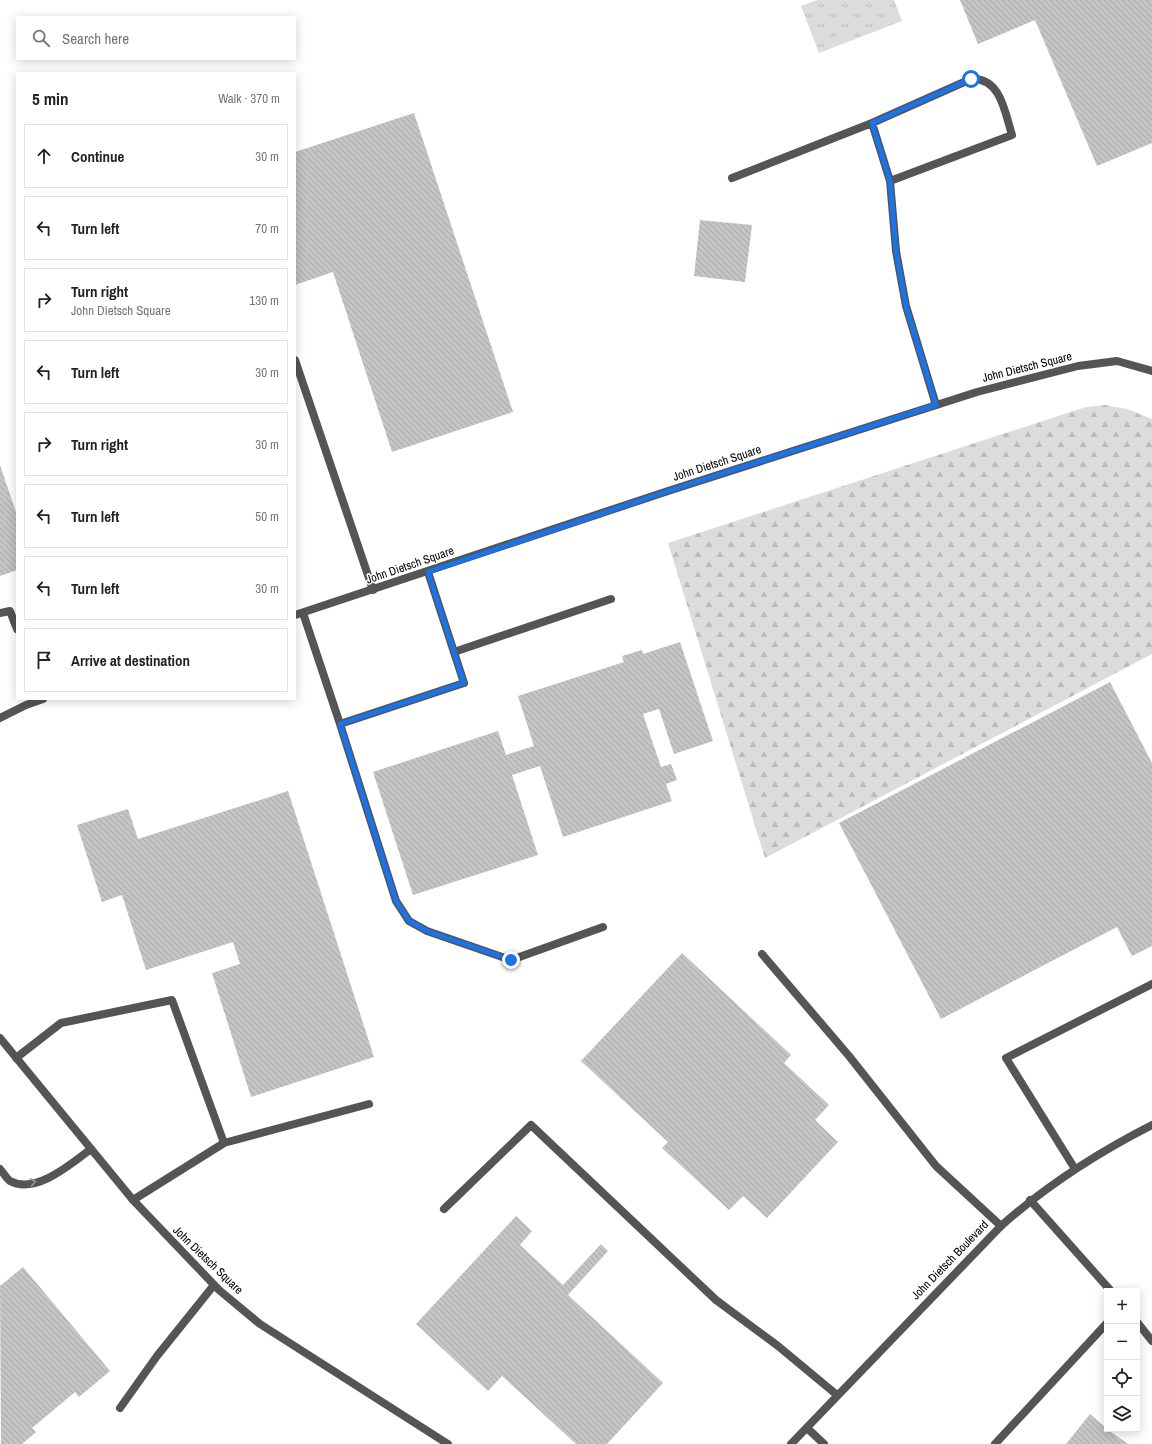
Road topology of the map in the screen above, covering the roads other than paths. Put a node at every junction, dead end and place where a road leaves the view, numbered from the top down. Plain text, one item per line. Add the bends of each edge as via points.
1 (872, 123) junction
2 (732, 178) dead end
3 (890, 181) junction
4 (296, 363) edge
5 (1152, 371) edge
6 (936, 405) junction
7 (428, 572) junction
8 (373, 590) junction
9 (611, 599) dead end
10 (0, 613) edge
11 (304, 613) junction
12 (296, 615) edge
13 (16, 626) edge
14 (454, 652) junction
15 (40, 700) edge
16 (0, 718) edge
17 (340, 724) junction
18 (603, 927) dead end
19 (762, 954) dead end
20 (1152, 984) edge
21 (0, 1038) edge
22 (16, 1058) junction
23 (369, 1104) dead end
24 (1152, 1125) edge
25 (224, 1144) junction
26 (91, 1149) junction
27 (0, 1169) edge
28 (1075, 1169) junction
29 (133, 1200) junction
30 (1030, 1200) junction
31 (444, 1209) dead end
32 (1001, 1226) junction
33 (214, 1285) junction
34 (1108, 1288) edge
35 (1106, 1324) edge
36 (1139, 1324) edge
37 (1152, 1341) edge
38 (837, 1395) junction
39 (120, 1408) dead end
40 (807, 1428) junction
41 (448, 1444) edge
42 (792, 1444) edge
43 (824, 1444) edge
44 (995, 1444) edge

1 - 2 street
1 - 3 street
1 - 3 street via 971,79 979,78 989,82 998,92 1012,135
3 - 6 street via 896,251 906,306
4 - 8 street
5 - 6 street, John Dietsch Square via 1117,361 1078,366
6 - 7 street, John Dietsch Square
7 - 8 street, John Dietsch Square
7 - 14 street
8 - 11 street, John Dietsch Square
9 - 14 street
10 - 13 street via 10,611
11 - 12 street, John Dietsch Square
11 - 17 street
14 - 17 street via 464,683
15 - 16 street
17 - 18 street via 396,901 409,921 427,931 511,960
19 - 32 street via 849,1056 936,1166
20 - 28 street via 1006,1058
21 - 22 street, John Dietsch Square
22 - 25 street via 61,1023 172,1000
22 - 26 street, John Dietsch Square
23 - 25 street
24 - 28 street, John Dietsch Boulevard
25 - 29 street
27 -> 26 street via 10,1180 21,1184 38,1182 59,1173
26 - 29 street, John Dietsch Square
28 - 30 street, John Dietsch Boulevard
29 - 33 street, John Dietsch Square
30 - 32 street, John Dietsch Boulevard
30 - 34 street
31 - 38 street via 531,1125 716,1300 778,1346
32 - 38 street, John Dietsch Boulevard
33 - 39 street via 157,1356
33 - 41 street, John Dietsch Square via 260,1324
35 - 44 street
36 - 37 street
38 - 40 street, John Dietsch Boulevard
40 - 42 street, John Dietsch Boulevard
40 - 43 street

